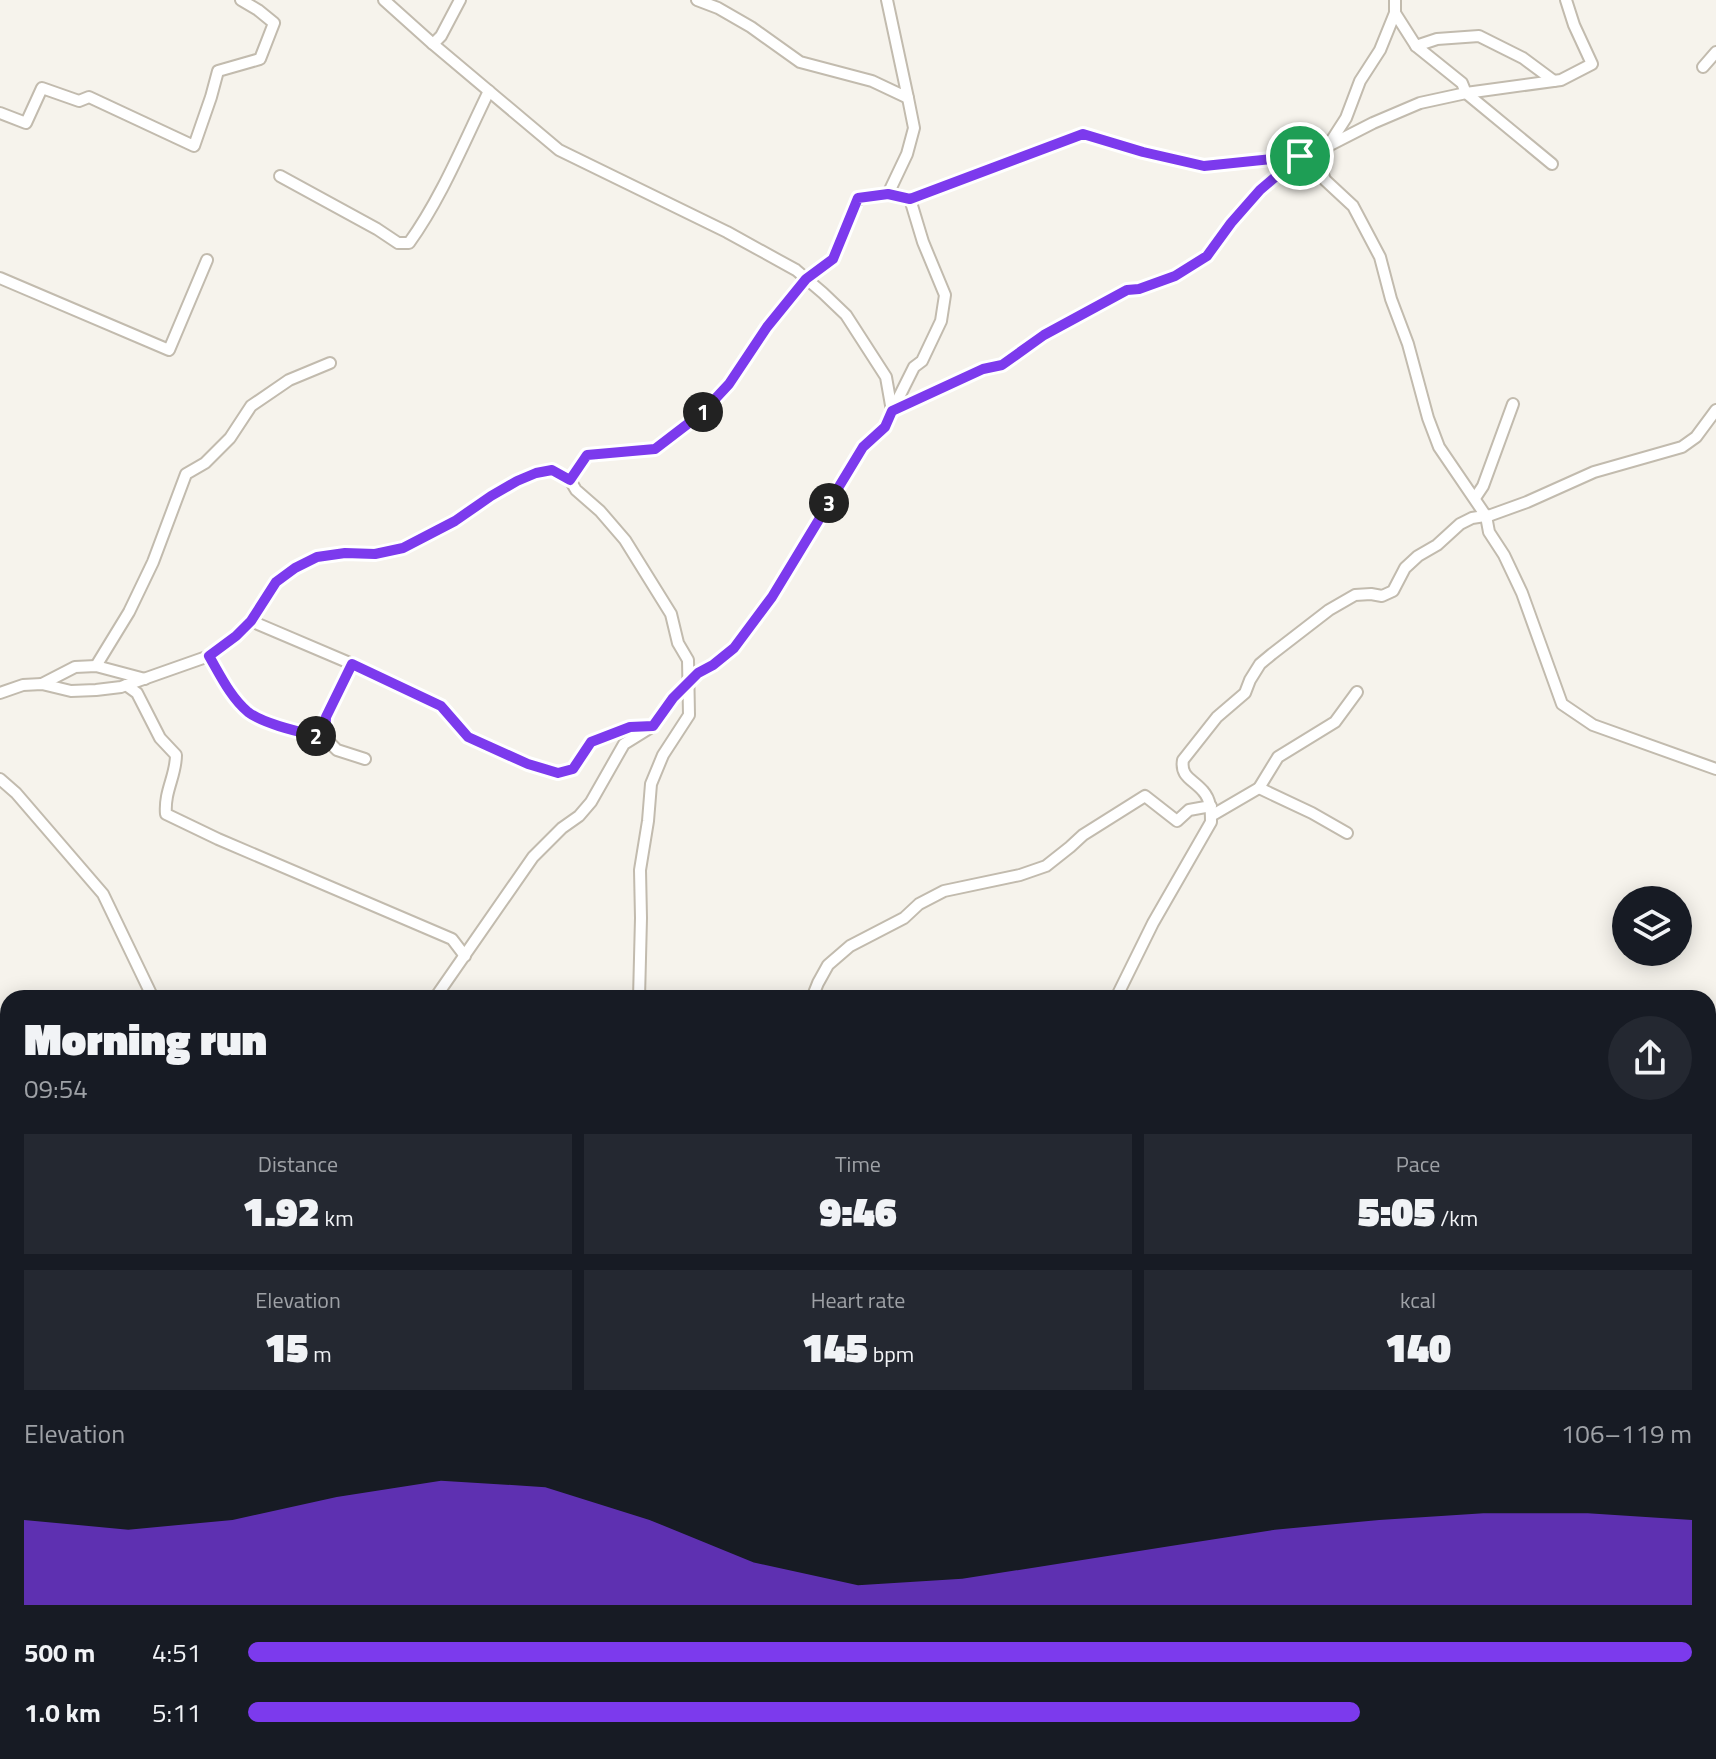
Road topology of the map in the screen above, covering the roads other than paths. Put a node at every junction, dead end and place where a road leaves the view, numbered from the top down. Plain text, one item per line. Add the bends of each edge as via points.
1 (241, 0) edge
2 (384, 0) edge
3 (460, 0) edge
4 (697, 0) edge
5 (887, 0) edge
6 (1395, 0) edge
7 (1566, 0) edge
8 (1395, 13) junction
9 (433, 44) junction
10 (1416, 46) junction
11 (1716, 52) edge
12 (1703, 67) dead end
13 (1554, 81) junction
14 (489, 91) junction
15 (1466, 93) junction
16 (908, 98) junction
17 (0, 113) edge
18 (1328, 146) junction
19 (1300, 156) junction
20 (1552, 164) dead end
21 (280, 176) dead end
22 (888, 194) junction
23 (910, 199) junction
24 (207, 260) dead end
25 (0, 278) edge
26 (806, 279) junction
27 (330, 363) dead end
28 (1513, 404) dead end
29 (1716, 410) edge
30 (892, 411) junction
31 (570, 480) junction
32 (1475, 498) junction
33 (1486, 516) junction
34 (251, 621) junction
35 (209, 656) junction
36 (352, 664) junction
37 (96, 666) junction
38 (145, 679) junction
39 (689, 682) junction
40 (42, 684) junction
41 (126, 685) junction
42 (0, 692) edge
43 (1357, 692) dead end
44 (653, 726) junction
45 (325, 738) junction
46 (365, 759) dead end
47 (1716, 769) edge
48 (0, 779) edge
49 (1259, 788) junction
50 (1211, 811) junction
51 (1347, 833) dead end
52 (465, 956) junction
53 (149, 990) edge
54 (441, 990) edge
55 (639, 990) edge
56 (815, 990) edge
57 (1120, 990) edge

1 - 17 street via 274,23 260,59 218,71 194,146 89,97 79,101 42,88 26,123
2 - 9 street
3 - 9 street
4 - 16 street via 751,27 800,62 872,81
5 - 16 street
6 - 8 street
7 - 13 street via 1592,64
8 - 10 street
8 - 18 street
9 - 14 street
10 - 13 street via 1479,36
10 - 15 street via 1462,83
11 - 12 street
13 - 15 street
14 - 21 street via 409,243 398,243
14 - 26 street via 559,150 727,232
15 - 18 street via 1420,103
15 - 20 street
16 - 22 street via 914,128
18 - 19 street
18 - 32 street via 1321,169 1325,180 1353,206 1380,257 1439,447
19 - 23 street via 1204,166 1083,134
19 - 30 street via 1260,190 1207,256 1175,276 1127,290 1044,335 1002,365
22 - 23 street
22 - 26 street via 858,198 833,259
23 - 30 street via 945,295 941,321
24 - 25 street via 169,350
26 - 30 street via 846,315 873,355 886,377
26 - 31 street via 702,413 655,449 587,455
27 - 37 street via 289,380 251,406 230,438 186,474 153,562
28 - 32 street
29 - 33 street via 1682,447 1594,472
30 - 39 street via 885,427 863,447 772,597 734,648
31 - 34 street via 552,470 536,473 403,548 317,557 276,582
31 - 39 street via 625,540 671,614 688,660
32 - 33 street
33 - 47 street via 1489,532 1522,593 1562,704 1593,725
33 - 50 street via 1460,524 1418,556 1393,591 1355,595 1260,664 1245,693 1217,717 1183,760 1186,777 1205,792
34 - 35 street
34 - 36 street
35 - 38 street
35 - 45 street via 250,713
36 - 44 street via 441,706 468,737 558,773 573,769 591,742 630,727
36 - 45 street via 326,717
37 - 38 street
37 - 40 street via 75,667
38 - 41 street
39 - 44 street
39 - 55 street via 689,715 651,784 640,870
40 - 41 street via 71,691
40 - 42 street
41 - 52 street via 137,693 160,738 176,755 166,814 452,939
43 - 49 street via 1335,722 1278,757
44 - 52 street via 624,744 591,802 533,857
45 - 46 street via 337,750
48 - 53 street via 103,894
49 - 50 street
49 - 51 street
50 - 56 street via 1189,810 1177,821 1145,796 1046,866 944,891 919,904 904,918 850,946 828,965
50 - 57 street via 1211,822
52 - 54 street

